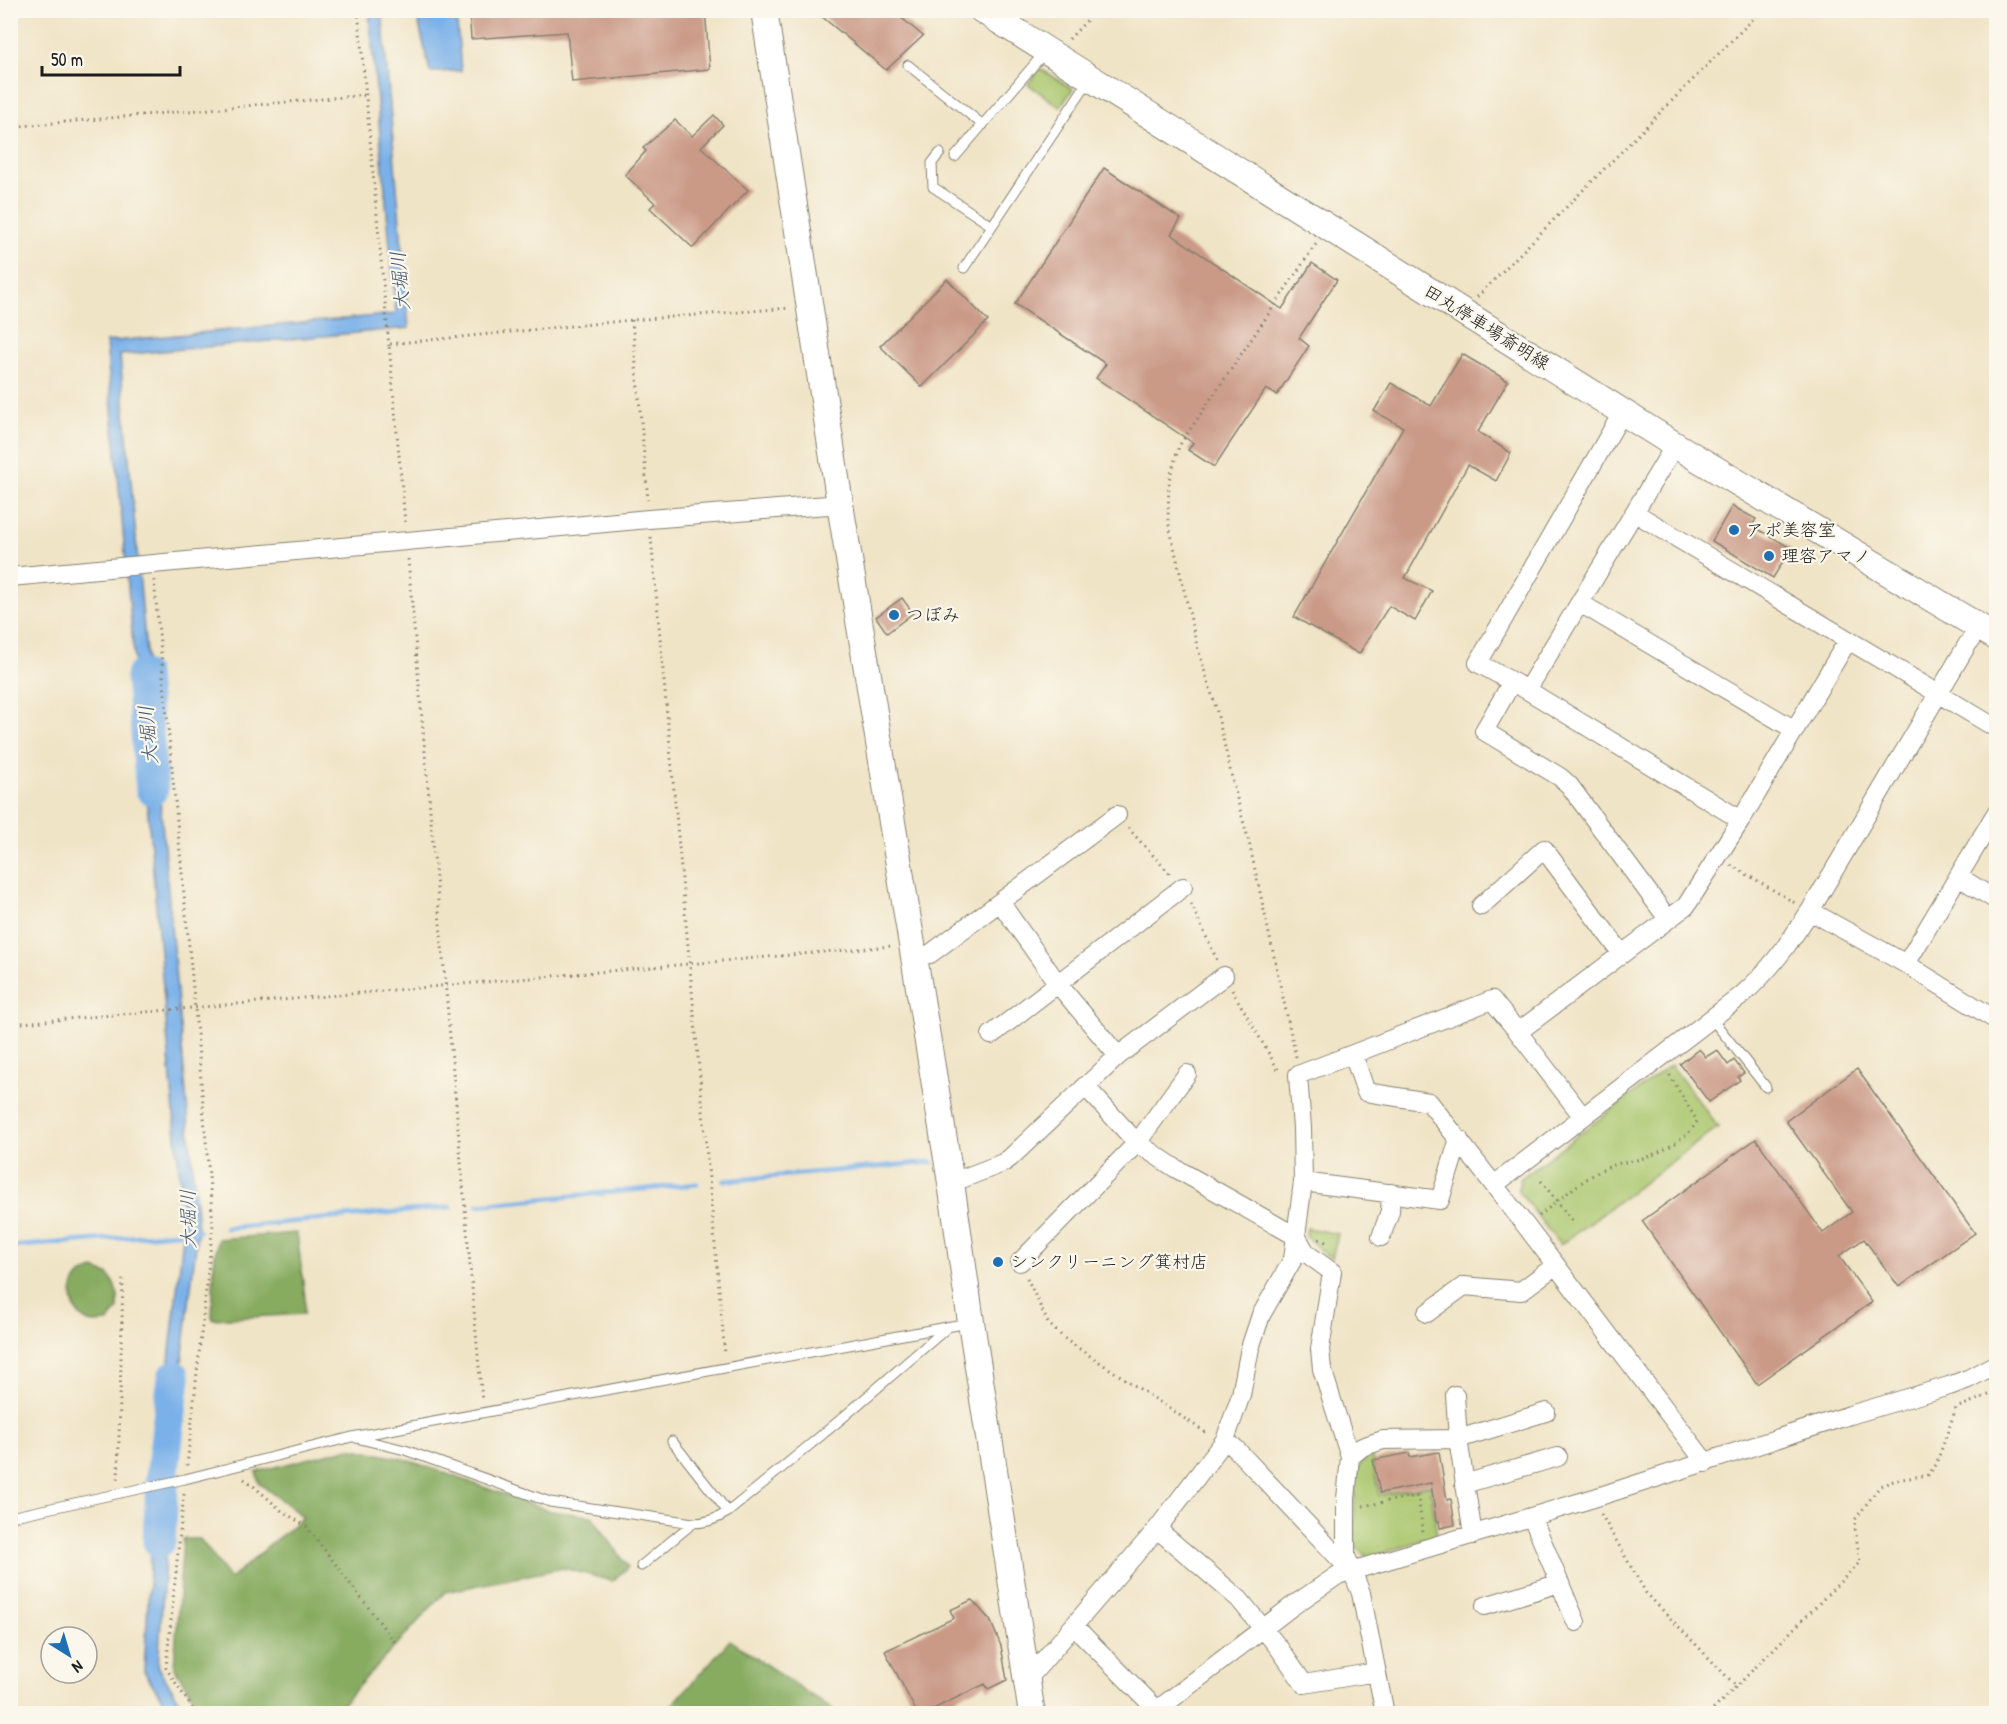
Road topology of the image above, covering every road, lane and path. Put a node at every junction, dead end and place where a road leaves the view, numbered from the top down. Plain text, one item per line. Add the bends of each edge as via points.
1 (358, 10) edge
2 (764, 10) edge
3 (982, 10) edge
4 (1098, 10) edge
5 (1762, 10) edge
6 (1050, 53) junction
7 (909, 65) dead end
8 (1090, 78) junction
9 (366, 95) junction
10 (983, 125) junction
11 (10, 127) edge
12 (940, 153) dead end
13 (955, 157) dead end
14 (992, 226) junction
15 (1327, 228) junction
16 (964, 268) dead end
17 (810, 306) junction
18 (1463, 311) junction
19 (632, 320) junction
20 (389, 344) junction
21 (1622, 413) junction
22 (1675, 445) junction
23 (840, 504) junction
24 (1635, 513) junction
25 (649, 519) junction
26 (406, 536) junction
27 (152, 564) junction
28 (10, 577) edge
29 (1580, 603) junction
30 (1988, 632) edge
31 (1848, 640) junction
32 (1519, 686) junction
33 (1939, 694) junction
34 (1996, 728) edge
35 (1795, 730) junction
36 (1996, 813) edge
37 (1117, 815) joint
38 (1741, 820) junction
39 (1718, 858) junction
40 (1959, 878) junction
41 (1183, 887) junction
42 (1996, 900) edge
43 (1000, 902) junction
44 (1481, 906) dead end
45 (1810, 911) junction
46 (1668, 919) junction
47 (913, 951) junction
48 (1622, 954) junction
49 (691, 964) junction
50 (1906, 964) junction
51 (1224, 976) junction
52 (1058, 984) junction
53 (446, 986) junction
54 (195, 1009) junction
55 (1712, 1018) junction
56 (1996, 1020) edge
57 (10, 1024) edge
58 (1518, 1032) junction
59 (992, 1035) dead end
60 (1353, 1054) junction
61 (1118, 1056) junction
62 (1660, 1058) junction
63 (1187, 1074) dead end
64 (1298, 1075) junction
65 (1085, 1086) junction
66 (1766, 1087) dead end
67 (1582, 1117) junction
68 (1459, 1139) junction
69 (1137, 1143) junction
70 (1541, 1181) dead end
71 (1303, 1182) junction
72 (951, 1184) junction
73 (1494, 1185) junction
74 (1391, 1193) junction
75 (1557, 1201) junction
76 (1574, 1223) dead end
77 (1526, 1226) junction
78 (1381, 1237) dead end
79 (1297, 1238) junction
80 (1020, 1262) joint
81 (1556, 1265) junction
82 (123, 1279) dead end
83 (1427, 1313) dead end
84 (960, 1324) junction
85 (1996, 1364) edge
86 (727, 1369) junction
87 (1996, 1392) edge
88 (1455, 1395) dead end
89 (483, 1412) junction
90 (1546, 1412) dead end
91 (352, 1437) junction
92 (1458, 1438) junction
93 (1225, 1440) junction
94 (672, 1441) dead end
95 (1350, 1456) junction
96 (1558, 1457) dead end
97 (1706, 1463) junction
98 (225, 1469) junction
99 (181, 1479) junction
100 (1464, 1484) junction
101 (118, 1493) junction
102 (1594, 1498) junction
103 (1346, 1499) junction
104 (1363, 1506) junction
105 (728, 1512) junction
106 (1363, 1515) dead end
107 (1532, 1517) junction
108 (10, 1518) edge
109 (693, 1523) junction
110 (1157, 1529) junction
111 (1473, 1535) junction
112 (1425, 1549) junction
113 (641, 1566) dead end
114 (1351, 1572) junction
115 (1560, 1583) junction
116 (1485, 1606) dead end
117 (1576, 1622) dead end
118 (1074, 1626) junction
119 (1263, 1628) junction
120 (398, 1646) dead end
121 (1376, 1672) junction
122 (1026, 1681) junction
123 (1736, 1686) junction
124 (1157, 1712) edge
125 (196, 1713) edge
126 (1032, 1713) edge
127 (1384, 1713) edge
128 (1709, 1713) edge

1 - 9 path
2 - 17 street
3 - 6 street, 田丸停車場斎明線
4 - 6 path
5 - 18 path
6 - 8 street, 田丸停車場斎明線
6 - 10 lane
7 - 10 lane
8 - 14 lane
8 - 15 street, 田丸停車場斎明線
9 - 11 path
9 - 20 path
10 - 13 lane
12 - 14 lane via 932,163 933,187
14 - 16 lane
15 - 18 street, 田丸停車場斎明線
15 - 64 path via 1179,446 1169,482 1168,521 1249,842
17 - 19 path
17 - 23 street
18 - 21 street, 田丸停車場斎明線
19 - 20 path
19 - 25 path
20 - 26 path
21 - 22 street, 田丸停車場斎明線
21 - 32 street via 1478,663
22 - 24 street
22 - 30 street, 田丸停車場斎明線
23 - 25 street
23 - 47 street
24 - 29 street
24 - 31 street
25 - 26 street
25 - 49 path
26 - 27 street
26 - 53 path
27 - 28 street
27 - 54 path
29 - 32 street
29 - 35 street
30 - 33 street via 1967,645
31 - 33 street
31 - 35 street
32 - 38 street
32 - 46 street via 1485,731 1569,785
33 - 34 street
33 - 45 street
35 - 38 street
36 - 40 street
37 - 41 path
37 - 43 street
38 - 39 street
39 - 45 path
39 - 46 street via 1686,906
40 - 42 street
40 - 50 street
41 - 51 path
41 - 52 street
43 - 47 street via 930,954
43 - 52 street
44 - 48 street via 1544,849
45 - 50 street
45 - 55 street via 1759,980
46 - 48 street
47 - 49 path
47 - 72 street
48 - 58 street
49 - 53 path
49 - 86 path
50 - 56 street
51 - 61 street
51 - 64 path via 1284,1079
52 - 59 street
52 - 61 street
53 - 54 path
53 - 89 path
54 - 57 path
54 - 99 path via 213,1224
55 - 62 street
55 - 66 lane
58 - 60 street via 1492,999
58 - 67 street
60 - 64 street
60 - 68 street via 1366,1092 1429,1102
61 - 65 street
62 - 67 street
62 - 75 path via 1697,1121 1693,1129 1643,1159 1607,1167
63 - 69 street
64 - 71 street
65 - 69 street
65 - 72 street via 1010,1158
67 - 73 street
68 - 73 street
68 - 74 street via 1440,1200
69 - 79 street
69 - 80 street
70 - 75 path
71 - 74 street
71 - 79 street
72 - 84 street
73 - 77 street
74 - 78 street via 1390,1211
75 - 76 path
75 - 77 path
77 - 81 street
79 - 93 street via 1293,1259 1261,1315
79 - 95 street via 1306,1253 1332,1272 1320,1349 1322,1369
80 - 93 path via 1048,1323 1066,1340 1212,1436
81 - 83 street via 1521,1291 1464,1286
81 - 97 street
82 - 101 path
84 - 86 lane
84 - 105 lane
84 - 122 street
85 - 97 street via 1968,1379
86 - 89 lane
87 - 123 path via 1956,1408 1936,1465 1928,1475 1880,1486 1854,1521 1860,1562
88 - 92 street
89 - 91 lane
90 - 92 street
91 - 98 lane
91 - 109 lane via 405,1450 550,1502
92 - 95 street via 1383,1440
92 - 100 street
93 - 110 street
93 - 114 street
94 - 105 lane
95 - 103 street
96 - 100 street
97 - 102 street
98 - 99 lane
98 - 120 path via 249,1482 307,1527
99 - 101 lane
99 - 125 path via 166,1668
100 - 111 street
101 - 108 lane
102 - 107 street
102 - 123 path via 1646,1593
103 - 104 path via 1364,1499
103 - 114 street via 1345,1544
104 - 106 path
104 - 112 path via 1418,1497
105 - 109 lane
107 - 111 street
107 - 115 street
109 - 113 lane
110 - 118 street
110 - 119 street via 1239,1599
111 - 112 street
112 - 114 street
114 - 119 street via 1328,1581
114 - 121 street via 1361,1593
115 - 116 street
115 - 117 street
118 - 122 street
118 - 124 street
119 - 121 street via 1304,1684
119 - 124 street
121 - 127 street
122 - 126 street
123 - 128 path

